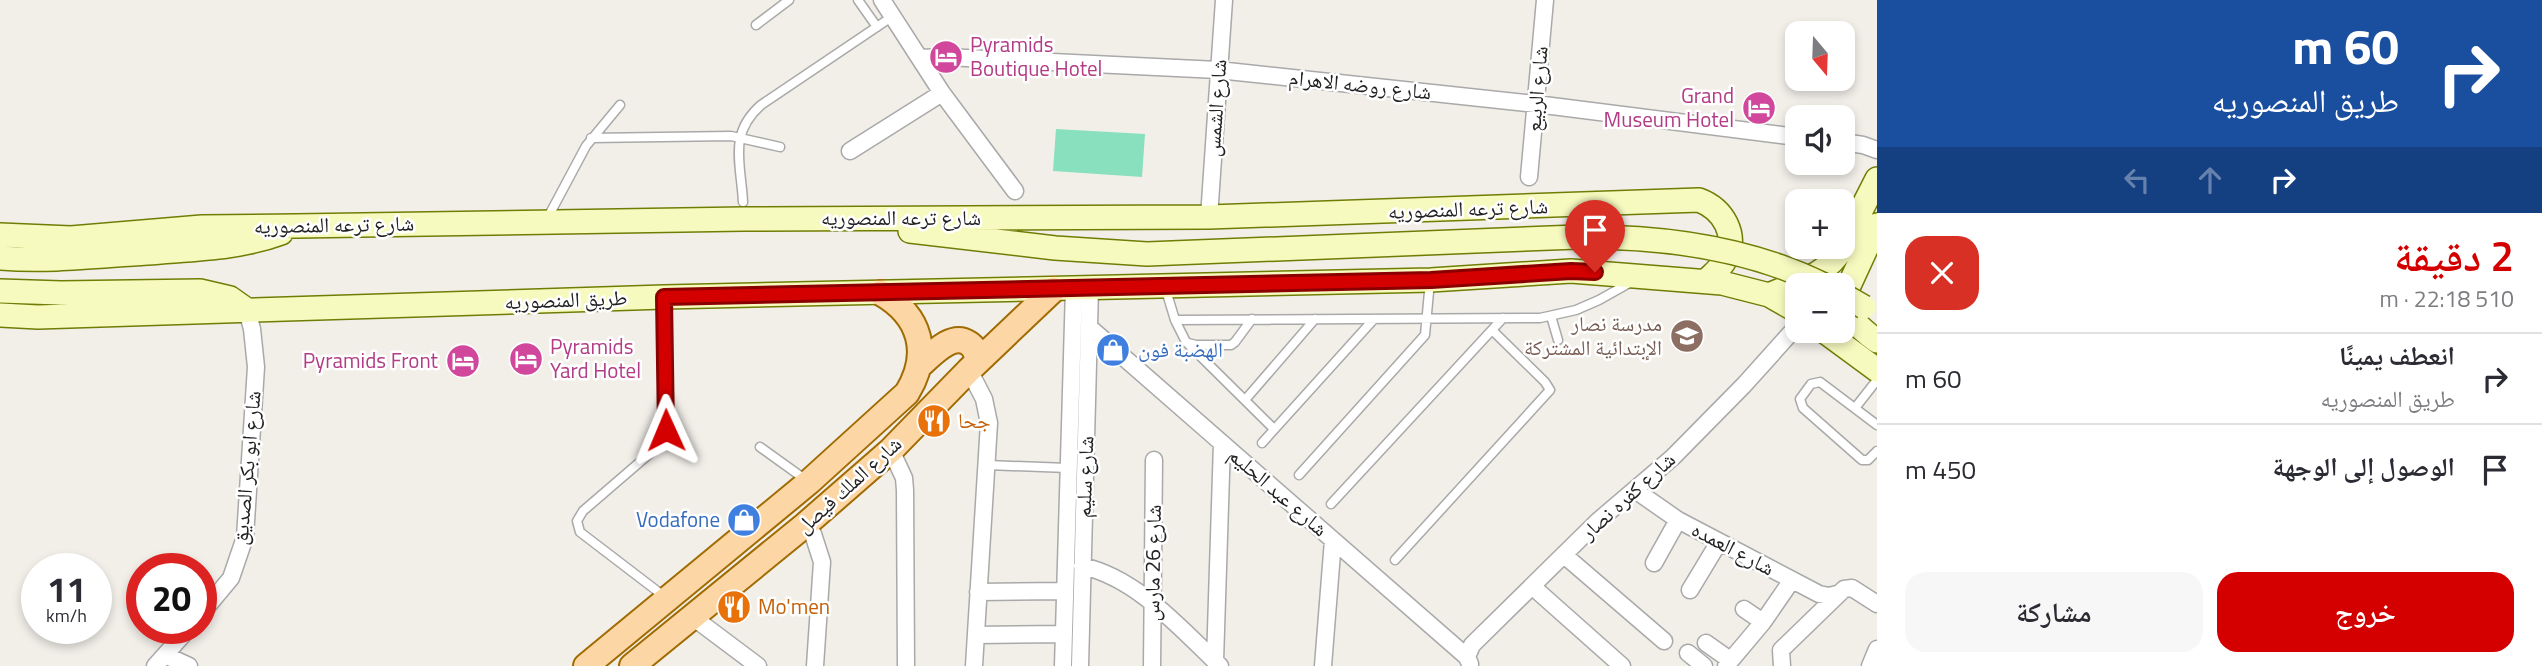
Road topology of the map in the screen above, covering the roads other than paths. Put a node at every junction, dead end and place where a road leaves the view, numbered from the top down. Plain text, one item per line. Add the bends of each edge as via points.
1 (789, 0) edge
2 (858, 0) edge
3 (882, 0) edge
4 (1224, 0) edge
5 (1545, 0) edge
6 (893, 16) junction
7 (756, 24) dead end
8 (877, 27) junction
9 (920, 58) junction
10 (1218, 70) junction
11 (942, 93) junction
12 (1536, 104) junction
13 (620, 105) dead end
14 (1785, 135) edge
15 (740, 137) junction
16 (591, 138) junction
17 (1855, 144) edge
18 (780, 147) dead end
19 (1877, 150) edge
20 (850, 151) dead end
21 (1529, 177) dead end
22 (1877, 179) edge
23 (1015, 191) dead end
24 (743, 202) dead end
25 (1209, 217) junction
26 (858, 219) junction
27 (545, 222) junction
28 (1855, 223) edge
29 (296, 226) junction
30 (0, 235) edge
31 (1874, 241) edge
32 (0, 258) edge
33 (1836, 259) edge
34 (1796, 273) edge
35 (1643, 275) junction
36 (1431, 280) junction
37 (1706, 281) junction
38 (1165, 285) junction
39 (1072, 289) junction
40 (0, 290) edge
41 (881, 293) junction
42 (1769, 295) junction
43 (664, 297) junction
44 (1855, 302) edge
45 (1785, 304) edge
46 (247, 310) junction
47 (0, 315) edge
48 (1551, 316) junction
49 (1877, 316) edge
50 (1503, 318) junction
51 (1252, 319) junction
52 (1315, 319) junction
53 (1374, 319) junction
54 (1175, 320) junction
55 (1428, 320) junction
56 (1089, 327) junction
57 (1492, 330) junction
58 (1785, 339) edge
59 (1558, 340) dead end
60 (1877, 341) edge
61 (1186, 342) junction
62 (1840, 343) edge
63 (919, 366) junction
64 (973, 366) junction
65 (1877, 370) edge
66 (1877, 380) edge
67 (1245, 400) junction
68 (1854, 408) junction
69 (1877, 425) edge
70 (1274, 429) junction
71 (1222, 443) junction
72 (1262, 443) dead end
73 (760, 447) dead end
74 (891, 450) junction
75 (1877, 451) edge
76 (1154, 460) dead end
77 (986, 465) junction
78 (1068, 468) junction
79 (1299, 475) dead end
80 (809, 482) junction
81 (1635, 490) junction
82 (1331, 504) dead end
83 (1678, 520) junction
84 (805, 525) junction
85 (1333, 540) junction
86 (1719, 541) junction
87 (1564, 555) junction
88 (1395, 560) dead end
89 (1654, 563) dead end
90 (1082, 566) junction
91 (1792, 580) junction
92 (1533, 587) junction
93 (1690, 590) dead end
94 (1064, 591) junction
95 (978, 592) junction
96 (1837, 594) junction
97 (217, 595) edge
98 (668, 599) junction
99 (1877, 604) edge
100 (1152, 605) junction
101 (1744, 609) dead end
102 (694, 618) junction
103 (1763, 622) junction
104 (1063, 634) junction
105 (976, 635) junction
106 (1664, 641) dead end
107 (1706, 643) dead end
108 (174, 644) edge
109 (1877, 649) edge
110 (1688, 653) dead end
111 (160, 660) edge
112 (1470, 661) edge
113 (1728, 663) edge
114 (1218, 664) edge
115 (189, 666) edge
116 (586, 666) edge
117 (632, 666) edge
118 (758, 666) edge
119 (815, 666) edge
120 (905, 666) edge
121 (974, 666) edge
122 (1063, 666) edge
123 (1080, 666) edge
124 (1152, 666) edge
125 (1323, 666) edge
126 (1622, 666) edge
127 (1704, 666) edge
128 (1782, 666) edge
129 (1870, 666) edge

1 - 7 lane
2 - 8 lane
3 - 6 street
4 - 10 street, شارع الشمس
5 - 12 street, شارع الربيع
6 - 8 lane
6 - 9 street
8 - 15 lane via 761,105 748,117
9 - 10 street, شارع روضه الاهرام
9 - 11 street
10 - 12 street, شارع روضه الاهرام
10 - 25 street, شارع الشمس
11 - 20 street
11 - 23 street
12 - 14 street, شارع روضه الاهرام
12 - 21 street, شارع الربيع
13 - 16 lane
15 - 16 lane
15 - 18 lane
15 - 24 lane
16 - 27 lane
17 - 19 street
22 - 28 main road
25 - 26 main road, شارع ترعه المنصوريه
25 - 37 main road, شارع ترعه المنصوريه via 1699,200 1720,213 1730,236 1725,261
26 - 27 main road, شارع ترعه المنصوريه
26 - 34 main road, bridge via 895,229 1147,254 1636,238 1733,252
27 - 29 main road, شارع ترعه المنصوريه
29 - 30 main road, شارع ترعه المنصوريه via 71,238
29 - 32 main road via 228,247 66,259
31 - 60 main road via 1846,299 1852,320
33 - 42 main road via 1818,273
35 - 36 main road, طريق المنصوريه via 1571,271
35 - 37 main road, طريق المنصوريه
35 - 48 lane via 1599,300
36 - 38 main road, طريق المنصوريه
36 - 55 lane
37 - 42 main road, طريق المنصوريه
38 - 39 main road, طريق المنصوريه
38 - 54 lane
39 - 41 main road, طريق المنصوريه
39 - 56 street, شارع سليم
39 - 64 main road, شارع الملك فيصل
39 - 78 street, شارع سليم
40 - 46 main road via 200,291 230,298
41 - 43 main road, طريق المنصوريه
41 - 63 main road via 899,305 913,323
42 - 45 main road, طريق المنصوريه
43 - 46 main road, طريق المنصوريه
43 - 98 lane via 666,430 662,443 577,521 580,532
44 - 49 main road, bridge
46 - 47 main road, طريق المنصوريه
46 - 97 street, شارع ابو بكر الصديق via 256,367 245,537 231,578
48 - 50 lane
48 - 59 lane
50 - 55 lane
50 - 57 lane
51 - 52 lane
51 - 54 lane
51 - 61 lane via 1231,345
52 - 53 lane
52 - 67 lane
53 - 55 lane
53 - 70 lane
54 - 61 lane
55 - 79 lane via 1417,346
56 - 71 street, شارع عبد الحليم
56 - 90 street, شارع سليم
57 - 82 lane
57 - 88 lane via 1550,390
58 - 81 street, شارع كفره نصار via 1691,439
61 - 67 lane
62 - 65 main road
63 - 64 main road via 955,340 973,348
63 - 80 main road, شارع الملك فيصل via 907,393
64 - 74 main road, شارع الملك فيصل
64 - 77 street via 989,423
66 - 68 lane
67 - 70 lane
68 - 69 lane
68 - 75 lane via 1817,382 1800,399 1803,408 1862,460
70 - 72 lane
71 - 85 street, شارع عبد الحليم
71 - 114 street
73 - 80 lane
74 - 84 main road, شارع الملك فيصل
74 - 120 street via 905,490
76 - 100 street, شارع 26 مارس
77 - 78 lane
77 - 95 street
78 - 94 street, شارع سليم
80 - 98 main road, شارع الملك فيصل
81 - 83 street, شارع العمده
81 - 87 street, شارع كفره نصار
83 - 86 street, شارع العمده
83 - 89 street
84 - 102 main road, شارع الملك فيصل
84 - 119 street via 813,534 822,562
85 - 112 street, شارع عبد الحليم
85 - 125 street
86 - 91 street, شارع العمده
86 - 93 street
87 - 92 street, شارع كفره نصار
87 - 106 street
90 - 100 street via 1115,577
90 - 123 street, شارع سليم
91 - 96 street, شارع العمده via 1819,594
91 - 103 street
92 - 112 street, شارع كفره نصار via 1472,645
92 - 126 street
94 - 95 street
94 - 104 street, شارع سليم
95 - 105 street
96 - 99 street, شارع العمده via 1852,588
96 - 128 street via 1781,650
98 - 116 main road, شارع الملك فيصل
100 - 114 street
100 - 124 street, شارع 26 مارس
101 - 103 street
102 - 117 main road, شارع الملك فيصل
102 - 118 street
103 - 113 street
104 - 105 street
104 - 122 street, شارع سليم
105 - 121 street
107 - 113 street
108 - 111 street
109 - 129 street
110 - 127 street
111 - 115 street

